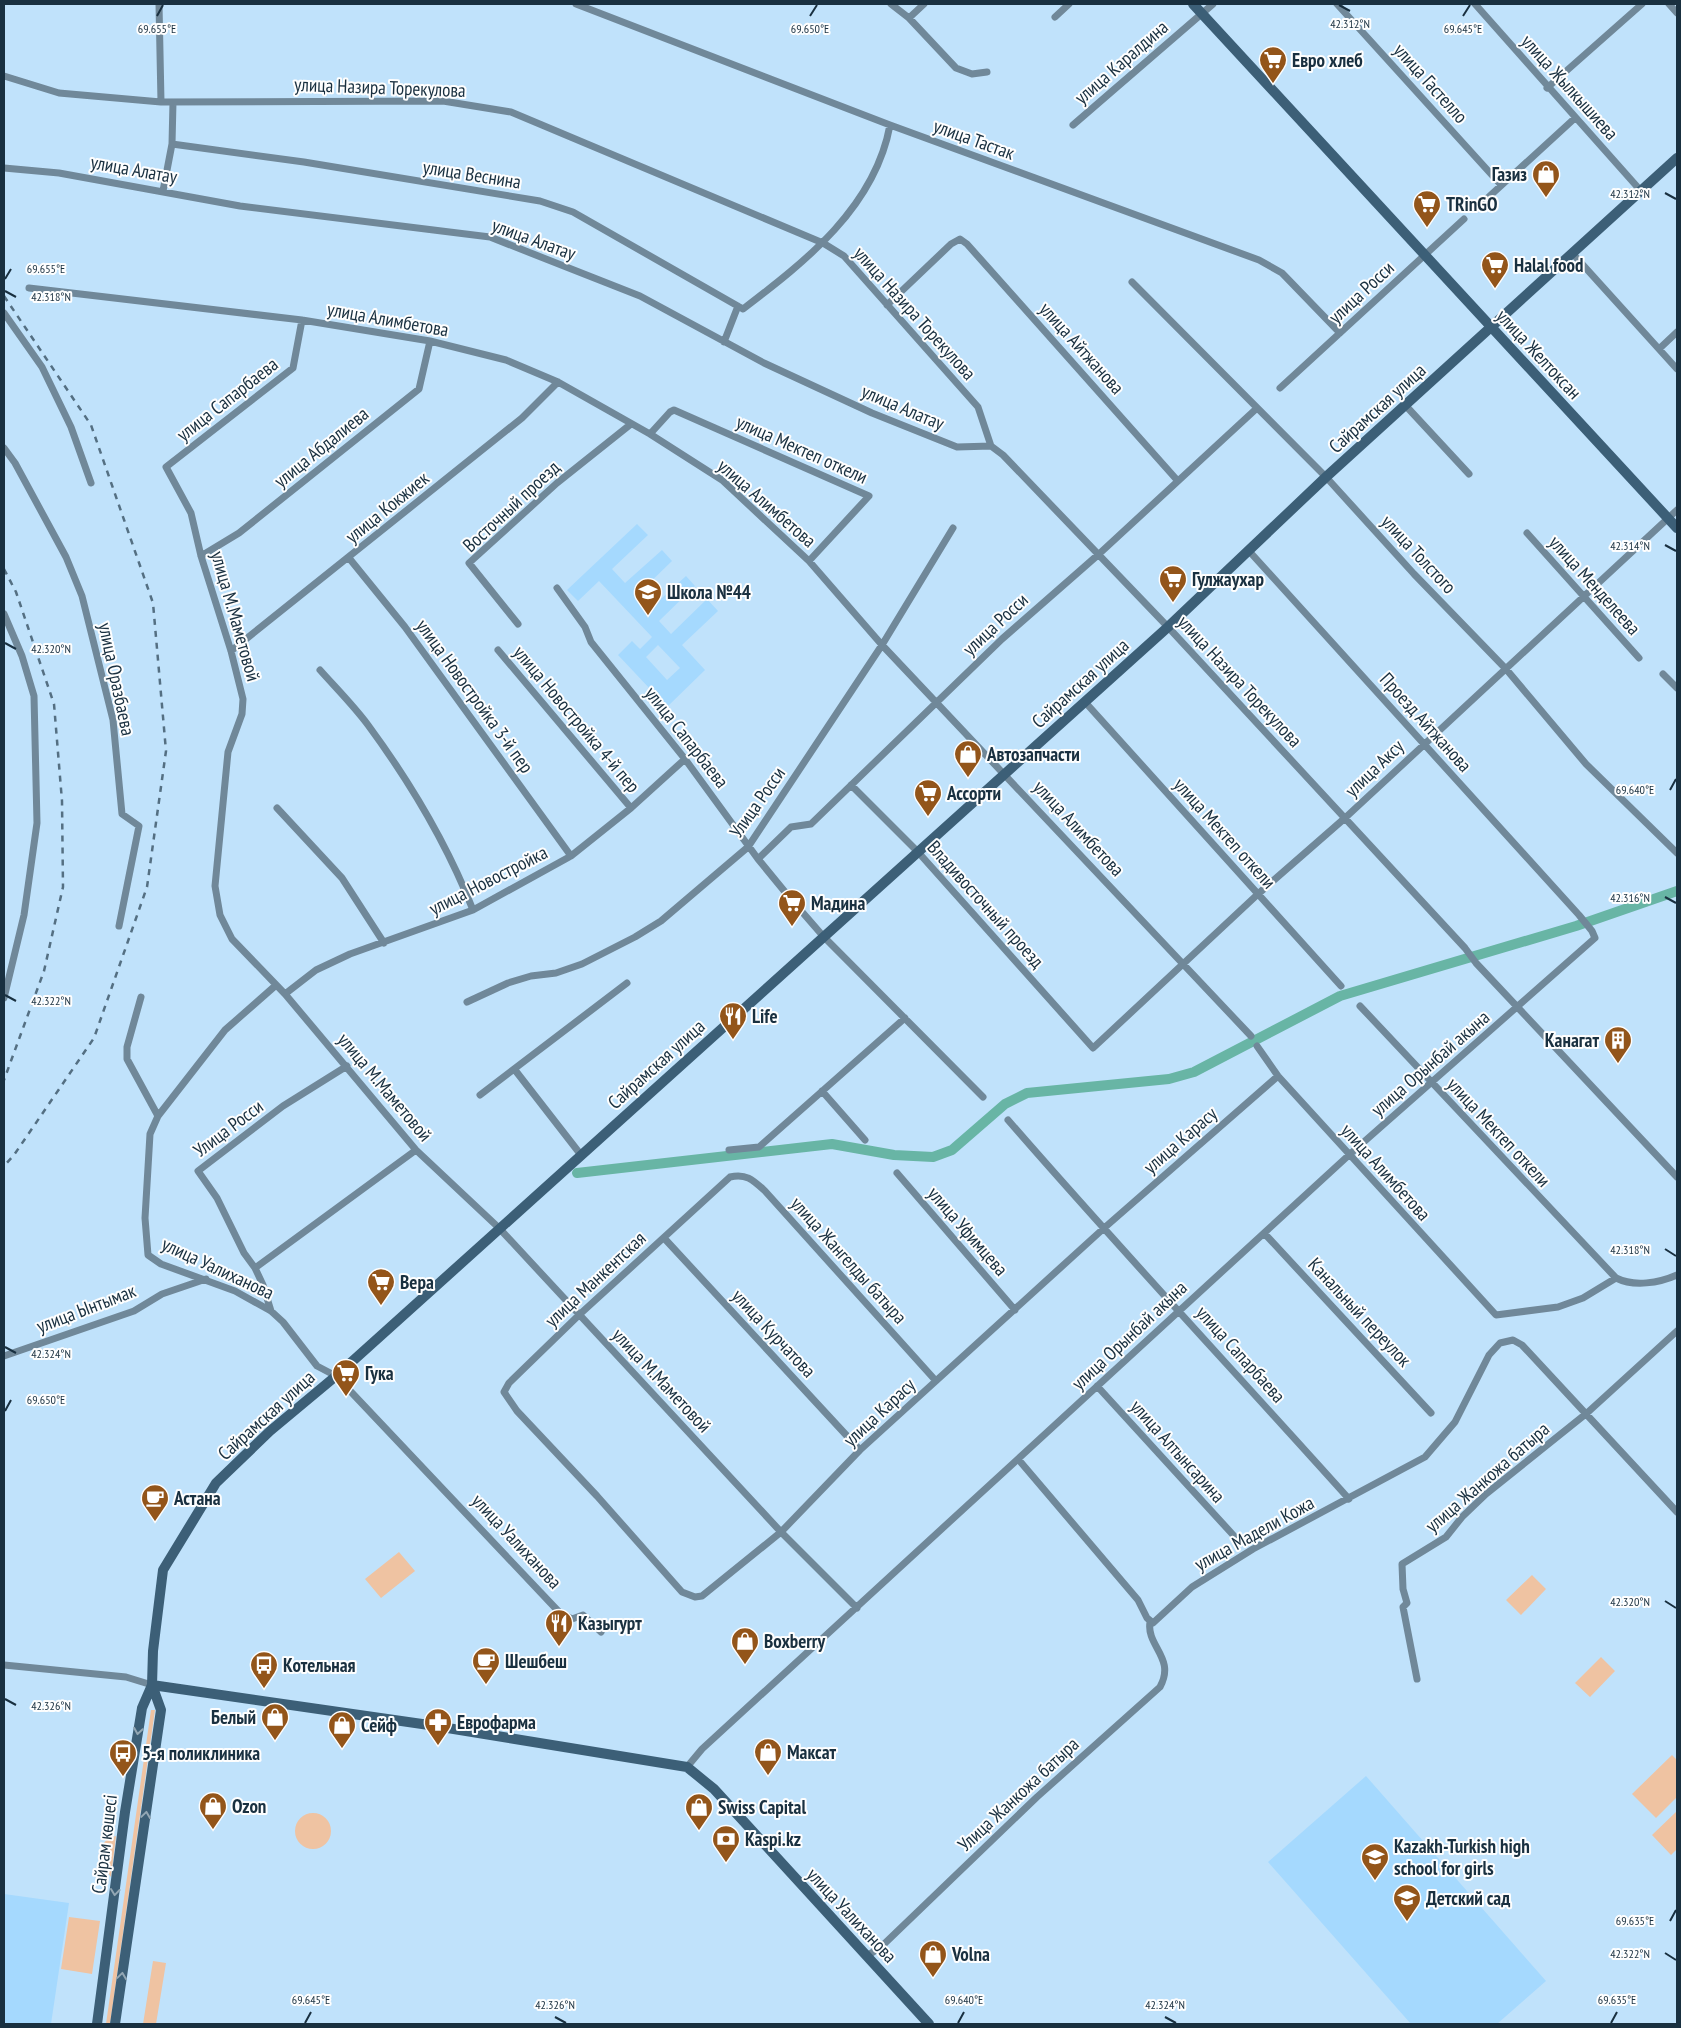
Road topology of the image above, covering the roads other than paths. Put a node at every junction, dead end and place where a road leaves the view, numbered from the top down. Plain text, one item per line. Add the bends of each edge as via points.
1 (159, 4) edge
2 (576, 4) edge
3 (891, 4) edge
4 (924, 4) edge
5 (1069, 4) edge
6 (1193, 4) edge
7 (1213, 4) edge
8 (1337, 4) edge
9 (1475, 4) edge
10 (1642, 4) edge
11 (1669, 4) edge
12 (1202, 13) junction
13 (1677, 13) edge
14 (1055, 17) dead end
15 (909, 18) junction
16 (987, 72) dead end
17 (4, 76) edge
18 (1548, 88) junction
19 (160, 102) junction
20 (173, 102) junction
21 (1575, 118) junction
22 (890, 125) junction
23 (1073, 125) dead end
24 (172, 144) junction
25 (1677, 158) edge
26 (4, 168) edge
27 (1502, 185) junction
28 (164, 191) junction
29 (1641, 191) junction
30 (1481, 204) dead end
31 (1464, 220) dead end
32 (823, 243) junction
33 (1574, 254) junction
34 (1424, 255) junction
35 (1132, 282) dead end
36 (29, 288) dead end
37 (887, 305) junction
38 (741, 307) junction
39 (4, 313) edge
40 (302, 320) junction
41 (1491, 328) junction
42 (1677, 332) edge
43 (1340, 333) junction
44 (430, 341) junction
45 (724, 342) junction
46 (1659, 349) junction
47 (1677, 369) edge
48 (558, 382) junction
49 (1280, 388) dead end
50 (1406, 406) junction
51 (1256, 410) junction
52 (631, 424) junction
53 (650, 434) junction
54 (990, 446) junction
55 (4, 448) edge
56 (166, 467) joint
57 (1469, 474) dead end
58 (1326, 477) junction
59 (1177, 480) junction
60 (91, 483) dead end
61 (1677, 510) edge
62 (1668, 518) junction
63 (953, 528) dead end
64 (1677, 528) edge
65 (1527, 533) dead end
66 (1249, 551) junction
67 (1099, 554) junction
68 (201, 556) junction
69 (349, 558) junction
70 (809, 561) junction
71 (557, 588) dead end
72 (1584, 596) junction
73 (4, 614) edge
74 (518, 624) dead end
75 (1168, 627) junction
76 (882, 644) junction
77 (498, 650) dead end
78 (231, 651) junction
79 (1639, 658) dead end
80 (1506, 669) junction
81 (320, 670) dead end
82 (1663, 674) dead end
83 (1677, 688) edge
84 (937, 702) junction
85 (1085, 702) junction
86 (1423, 743) junction
87 (685, 759) junction
88 (1006, 774) junction
89 (851, 785) junction
90 (277, 808) dead end
91 (631, 808) junction
92 (1345, 818) junction
93 (748, 847) junction
94 (918, 852) junction
95 (1677, 853) edge
96 (571, 856) junction
97 (758, 859) junction
98 (1258, 894) junction
99 (473, 910) junction
100 (119, 926) dead end
101 (1592, 931) joint
102 (824, 936) junction
103 (384, 943) junction
104 (1183, 964) junction
105 (627, 983) dead end
106 (275, 986) junction
107 (1341, 986) dead end
108 (285, 994) junction
109 (141, 997) dead end
110 (4, 998) edge
111 (467, 1002) dead end
112 (1360, 1006) dead end
113 (1518, 1008) junction
114 (905, 1018) junction
115 (1251, 1036) dead end
116 (1257, 1046) dead end
117 (1093, 1048) joint
118 (347, 1066) junction
119 (515, 1070) junction
120 (1278, 1076) junction
121 (1431, 1083) junction
122 (822, 1091) junction
123 (480, 1095) dead end
124 (983, 1097) dead end
125 (158, 1116) junction
126 (1008, 1120) dead end
127 (865, 1140) dead end
128 (416, 1150) junction
129 (729, 1150) dead end
130 (581, 1155) junction
131 (1348, 1155) junction
132 (898, 1173) dead end
133 (730, 1177) joint
134 (1677, 1177) edge
135 (499, 1228) junction
136 (1103, 1230) junction
137 (1264, 1233) junction
138 (664, 1238) junction
139 (254, 1268) junction
140 (1677, 1275) edge
141 (1616, 1278) junction
142 (206, 1279) junction
143 (1015, 1310) junction
144 (1180, 1310) junction
145 (271, 1311) junction
146 (579, 1315) junction
147 (1677, 1331) edge
148 (4, 1356) edge
149 (336, 1376) junction
150 (936, 1381) junction
151 (1097, 1386) junction
152 (516, 1411) joint
153 (1431, 1413) dead end
154 (1587, 1413) junction
155 (860, 1450) junction
156 (1018, 1459) junction
157 (1349, 1499) junction
158 (1677, 1512) edge
159 (781, 1532) junction
160 (1235, 1537) dead end
161 (857, 1608) junction
162 (1150, 1622) junction
163 (601, 1632) dead end
164 (4, 1665) edge
165 (1417, 1679) dead end
166 (152, 1685) junction
167 (687, 1767) junction
168 (866, 1956) junction
169 (97, 2024) edge
170 (115, 2024) edge
171 (929, 2024) edge

1 - 19 street
2 - 22 street, улица Тастак
3 - 15 street
4 - 15 street
5 - 14 street
6 - 12 main road, улица Желтоксан
7 - 12 street, улица Каралдина
8 - 27 street, улица Гастелло
9 - 18 street, улица Жылкышиева
10 - 18 street
11 - 13 street
12 - 23 street, улица Каралдина
12 - 34 main road, улица Желтоксан
15 - 16 street via 956,68 972,74
17 - 19 street, улица Назира Торекулова via 59,93
18 - 21 street, улица Жылкышиева
19 - 20 street, улица Назира Торекулова
20 - 24 street
20 - 32 street, улица Назира Торекулова via 443,101 511,112
21 - 27 street
21 - 29 street, улица Жылкышиева
22 - 32 street via 873,177
22 - 43 street, улица Тастак via 1259,260 1288,278
24 - 28 street
24 - 38 street, улица Веснина via 540,201 573,212
25 - 29 main road, Сайрамская улица
26 - 28 street, улица Алатау via 60,173
27 - 30 street
28 - 45 street, улица Алатау via 240,206 490,237 640,296
29 - 33 main road, Сайрамская улица
31 - 34 street, улица Росси
32 - 37 street, улица Назира Торекулова via 844,256
32 - 38 street
33 - 41 main road, Сайрамская улица
33 - 46 street
34 - 41 main road, улица Желтоксан
34 - 43 street, улица Росси
35 - 51 street, улица Толстого
36 - 40 street, улица Алимбетова
37 - 54 street, улица Назира Торекулова via 978,407
37 - 59 street, улица Айтжанова via 960,239
38 - 45 street
39 - 60 street via 42,366 71,427
40 - 44 street, улица Алимбетова
40 - 56 street, улица Сапарбаева via 293,368
41 - 50 main road, Сайрамская улица
41 - 62 main road, улица Желтоксан
42 - 46 street
43 - 49 street, улица Росси
44 - 48 street, улица Алимбетова via 506,360
44 - 68 street, улица Абдалиева via 419,389 239,533
45 - 54 street, улица Алатау via 863,408 957,447
46 - 47 street
48 - 52 street, улица Алимбетова
48 - 69 street, улица Кокжиек via 522,418
50 - 57 street
50 - 58 main road, Сайрамская улица
51 - 58 street, улица Толстого
51 - 59 street, улица Росси
52 - 53 street, улица Алимбетова
52 - 74 street, Восточный проезд via 557,483 469,563
53 - 70 street, улица Алимбетова via 722,480
53 - 70 street, улица Мектеп откели via 674,410 869,496
54 - 67 street, улица Назира Торекулова via 1003,455
55 - 100 street, улица Оразбаева via 66,557 82,596 113,720 122,814 139,826
56 - 68 street, улица М.Маметовой via 192,513
58 - 66 main road, Сайрамская улица
58 - 80 street, улица Толстого
59 - 67 street, улица Росси
61 - 62 street, улица Аксу
62 - 64 main road, улица Желтоксан
62 - 72 street, улица Аксу
63 - 76 street, Улица Росси
65 - 72 street, улица Менделеева
66 - 75 main road, Сайрамская улица
66 - 86 street, Проезд Айтжанова
67 - 75 street, улица Назира Торекулова
67 - 84 street, улица Росси via 1002,639
68 - 78 street, улица М.Маметовой
69 - 78 street, улица Кокжиек
69 - 96 street, улица Новостройка 3-й пер via 405,627
70 - 76 street, улица Алимбетова
71 - 87 street, улица Сапарбаева via 585,626 591,642
72 - 79 street, улица Менделеева
72 - 80 street, улица Аксу
73 - 110 street via 34,696 37,823 24,915
75 - 85 main road, Сайрамская улица
75 - 92 street, улица Назира Торекулова
76 - 84 street, улица Алимбетова
76 - 93 street, Улица Росси
77 - 91 street, улица Новостройка 4-й пер
78 - 106 street, улица М.Маметовой via 243,699 242,714 228,752 215,886 220,915 232,939
80 - 86 street, улица Аксу
80 - 95 street, улица Толстого via 1586,764
81 - 99 street via 367,724 416,797 461,879
82 - 83 street
84 - 88 street, улица Алимбетова
84 - 89 street, улица Росси
85 - 88 main road, Сайрамская улица
85 - 98 street, улица Мектеп откели
86 - 92 street, улица Аксу
86 - 101 street, Проезд Айтжанова
87 - 91 street, улица Новостройка
87 - 93 street, улица Сапарбаева
88 - 94 main road, Сайрамская улица
88 - 104 street, улица Алимбетова
89 - 94 street, Владивосточный проезд
89 - 97 street, улица Росси via 811,824 791,827
90 - 103 street via 342,878
91 - 96 street, улица Новостройка
92 - 98 street, улица Аксу
92 - 113 street, улица Назира Торекулова
93 - 97 street, улица Сапарбаева
93 - 111 street, Улица Росси via 661,921 636,937 582,964 508,983
94 - 102 main road, Сайрамская улица
94 - 117 street, Владивосточный проезд
96 - 99 street, улица Новостройка
97 - 102 street, улица Сапарбаева
98 - 104 street, улица Аксу
98 - 107 street, улица Мектеп откели
99 - 103 street, улица Новостройка
101 - 113 street, улица Орынбай акына via 1594,940
102 - 114 street, улица Сапарбаева
102 - 130 main road, Сайрамская улица
103 - 108 street, улица Новостройка via 316,970
104 - 115 street, улица Алимбетова
104 - 117 street, улица Аксу
105 - 119 street
106 - 108 street, улица М.Маметовой
106 - 125 street, улица Уалиханова via 225,1030
108 - 118 street, улица М.Маметовой
109 - 125 street via 127,1047 127,1059
112 - 121 street, улица Мектеп откели
113 - 121 street, улица Орынбай акына
113 - 134 street, улица Назира Торекулова
114 - 122 street
114 - 124 street, улица Сапарбаева
116 - 120 street, улица Алимбетова
118 - 128 street, улица М.Маметовой
118 - 139 street, Улица Росси via 283,1106 198,1171 217,1198
119 - 123 street
119 - 130 street
120 - 131 street, улица Алимбетова
120 - 136 street, улица Карасу
121 - 131 street, улица Орынбай акына
121 - 141 street, улица Мектеп откели
122 - 127 street
122 - 129 street via 759,1148
125 - 142 street, улица Уалиханова via 150,1134 146,1251 151,1259
126 - 136 street, улица Сапарбаева
128 - 135 street, улица М.Маметовой
128 - 139 street
130 - 135 main road, Сайрамская улица
131 - 137 street, улица Орынбай акына
131 - 141 street, улица Алимбетова via 1496,1315 1558,1307 1584,1298
132 - 143 street, улица Уфимцева
133 - 138 street, улица Манкентская
133 - 150 street, улица Жангелды батыра via 738,1175 752,1179 765,1191
135 - 146 street, улица М.Маметовой
135 - 149 main road, Сайрамская улица
136 - 143 street, улица Карасу
136 - 144 street, улица Сапарбаева
137 - 144 street, улица Орынбай акына
137 - 153 street, Канальный переулок
138 - 146 street, улица Манкентская
138 - 155 street, улица Курчатова
139 - 145 street, Улица Росси
140 - 141 street via 1639,1283 1626,1283
142 - 145 street, улица Уалиханова
142 - 148 street, улица Ынтымак via 162,1294 134,1311
143 - 150 street, улица Карасу
144 - 151 street, улица Орынбай акына
144 - 157 street, улица Сапарбаева
145 - 149 street, улица Уалиханова via 317,1366
146 - 152 street, улица Манкентская via 506,1387 504,1392
146 - 159 street, улица М.Маметовой
147 - 154 street, улица Жанкожа батыра
149 - 163 street, улица Уалиханова via 560,1613 572,1619 583,1615
149 - 166 main road, Сайрамская улица via 270,1431 216,1483 164,1570 153,1651
150 - 155 street, улица Карасу
151 - 156 street, улица Орынбай акына
151 - 160 street, улица Алтынсарина
152 - 159 street, улица Карасу via 598,1496 682,1592 702,1596
154 - 157 street, улица Мадели Кожа via 1522,1345 1513,1340 1500,1343 1489,1355 1455,1422 1425,1456
154 - 158 street
154 - 165 street, улица Жанкожа батыра via 1486,1494 1446,1537 1402,1564 1407,1603 1404,1607
155 - 159 street, улица Карасу
156 - 161 street, улица Орынбай акына
156 - 162 street via 1138,1600
157 - 162 street, улица Мадели Кожа via 1245,1554 1192,1588 1157,1620
159 - 161 street, улица М.Маметовой
161 - 167 street, улица Орынбай акына via 702,1749
162 - 168 street, Улица Жанкожа батыра via 1149,1633 1166,1669 1160,1687 1037,1797 882,1946
164 - 166 street via 126,1677
166 - 167 main road, улица Уалиханова via 430,1725
166 -> 169 main road, Сайрам көшесі via 142,1708 128,1793
170 -> 166 main road, Сайрам көшесі via 161,1710
167 - 168 main road, улица Уалиханова via 714,1789
168 - 171 main road, улица Уалиханова

